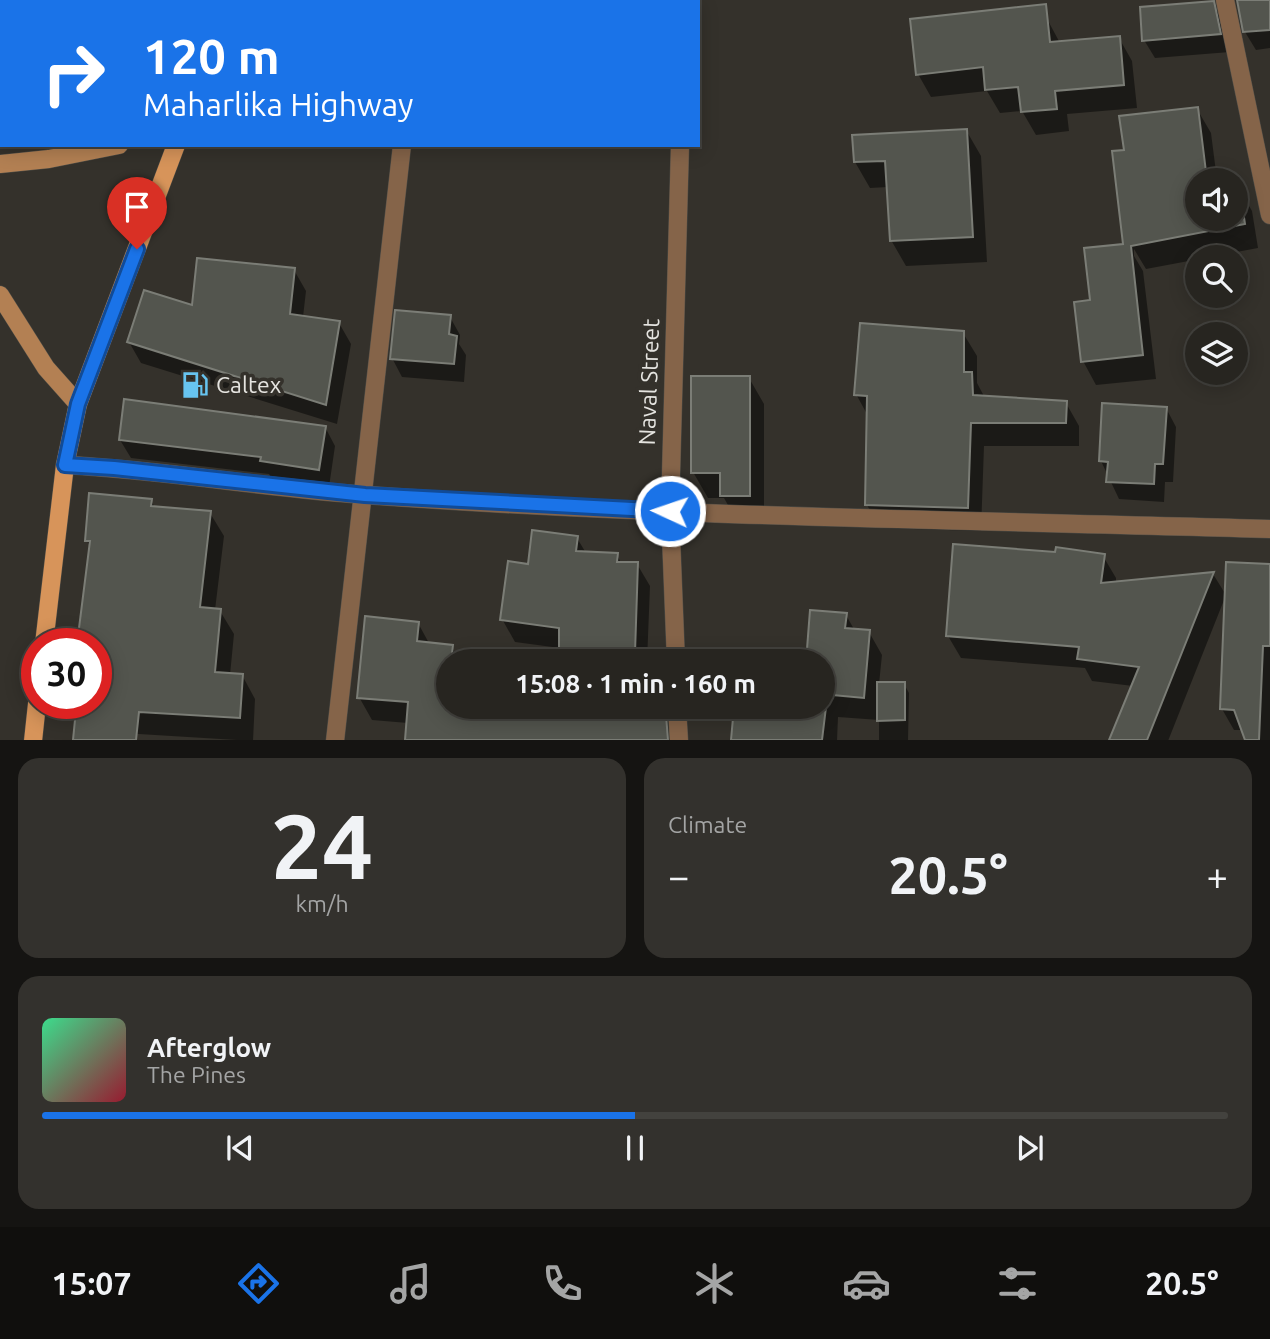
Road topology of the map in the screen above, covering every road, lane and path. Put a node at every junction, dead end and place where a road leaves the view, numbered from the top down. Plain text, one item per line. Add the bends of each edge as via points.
1 (1225, 0) edge
2 (109, 147) edge
3 (175, 147) edge
4 (402, 147) edge
5 (680, 147) edge
6 (0, 164) edge
7 (1270, 215) edge
8 (0, 295) edge
9 (78, 404) junction
10 (65, 465) junction
11 (365, 495) junction
12 (670, 511) junction
13 (1270, 529) edge
14 (46, 628) edge
15 (675, 649) edge
16 (35, 719) edge
17 (678, 719) edge
18 (33, 740) edge
19 (335, 740) edge
20 (679, 740) edge

1 - 7 street
2 - 6 main road
3 - 9 main road
4 - 11 street
5 - 12 street, Naval Street
8 - 9 main road via 46,368
9 - 10 main road
10 - 11 street
10 - 14 main road
11 - 12 street
11 - 19 street
12 - 13 street
12 - 15 street, Naval Street
16 - 18 main road
17 - 20 street

